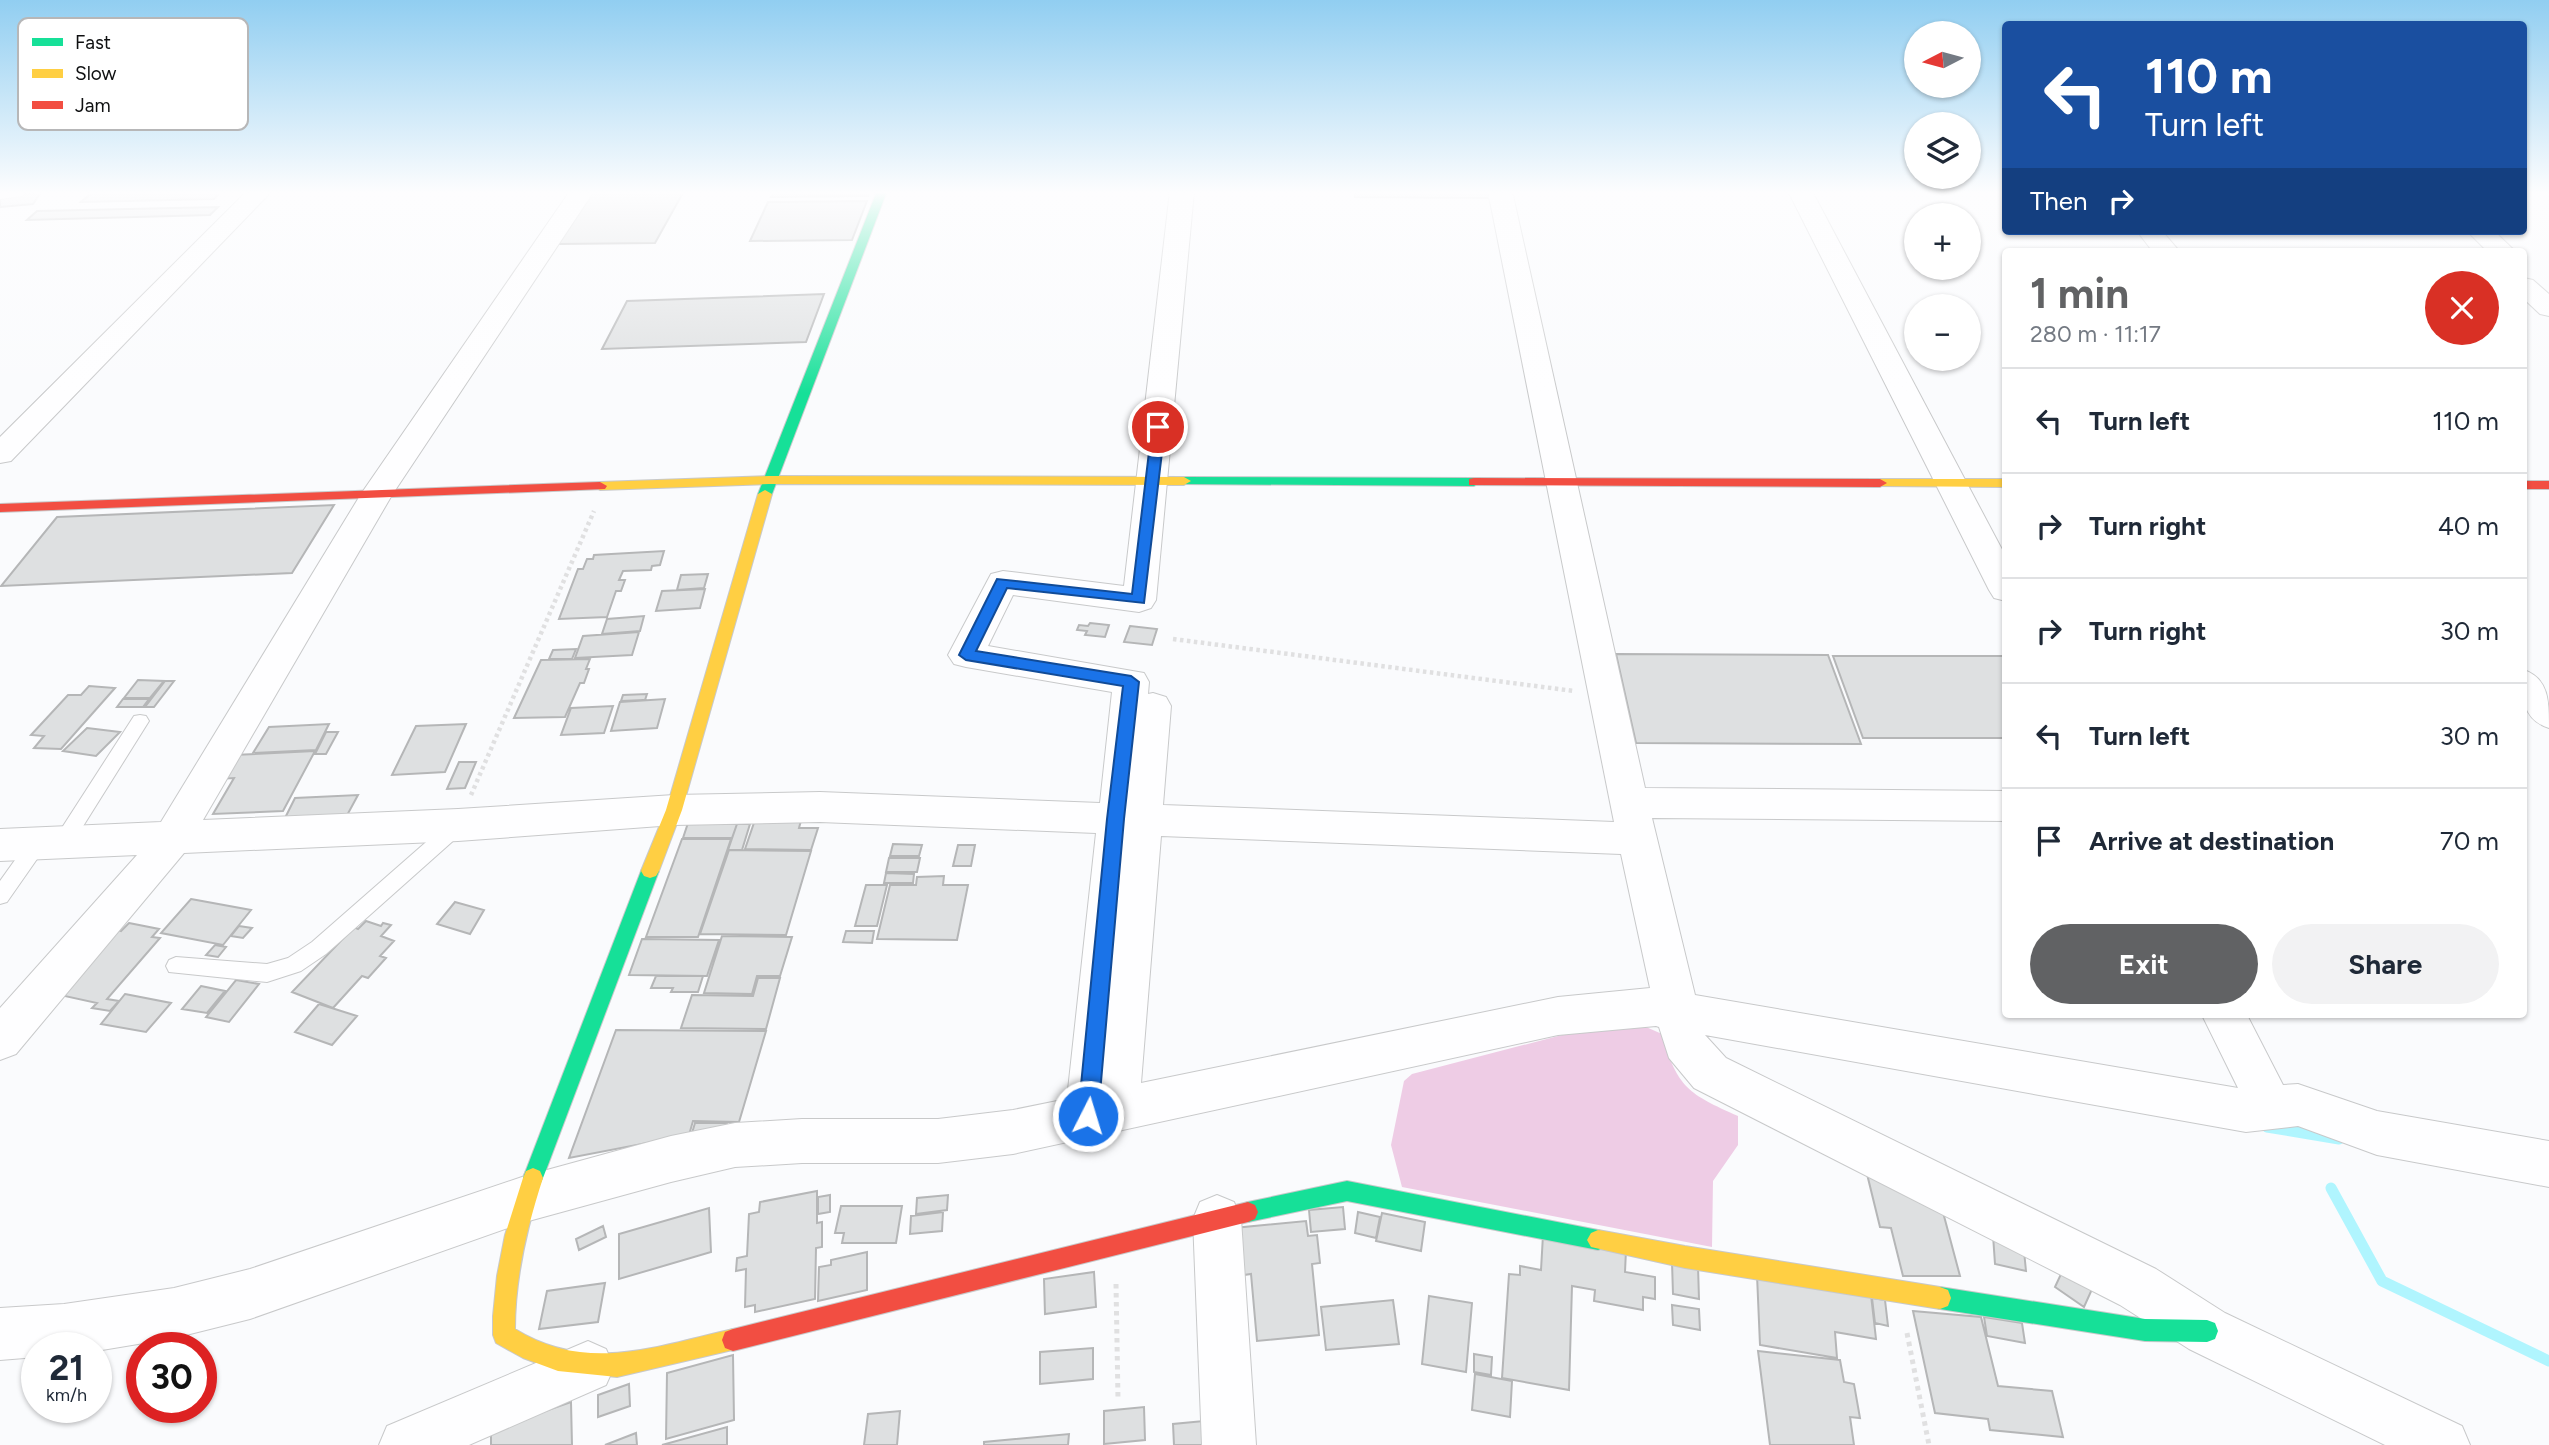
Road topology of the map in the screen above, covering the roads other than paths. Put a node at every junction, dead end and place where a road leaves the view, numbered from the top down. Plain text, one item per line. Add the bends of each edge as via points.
1 (193, 258) edge
2 (524, 258) edge
3 (535, 258) edge
4 (856, 258) edge
5 (1178, 258) edge
6 (1192, 258) edge
7 (1515, 258) edge
8 (1837, 258) edge
9 (1849, 258) edge
10 (2527, 273) edge
11 (2527, 289) edge
12 (2549, 293) edge
13 (2549, 308) edge
14 (0, 454) edge
15 (1164, 479) junction
16 (769, 480) junction
17 (1563, 481) junction
18 (1960, 483) junction
19 (2002, 483) edge
20 (2527, 485) edge
21 (2549, 485) edge
22 (368, 495) junction
23 (0, 508) edge
24 (2002, 545) edge
25 (2002, 581) edge
26 (1163, 599) dead end
27 (1156, 677) dead end
28 (2527, 687) edge
29 (2549, 714) edge
30 (140, 722) dead end
31 (2002, 806) edge
32 (674, 810) junction
33 (1129, 819) junction
34 (1633, 821) junction
35 (458, 825) junction
36 (160, 838) junction
37 (33, 844) edge
38 (0, 896) edge
39 (176, 967) dead end
40 (0, 1007) edge
41 (1677, 1010) junction
42 (2226, 1018) edge
43 (2251, 1018) edge
44 (0, 1040) edge
45 (2284, 1107) junction
46 (1102, 1113) junction
47 (2549, 1164) edge
48 (525, 1199) junction
49 (1217, 1219) junction
50 (2207, 1331) junction
51 (0, 1334) edge
52 (588, 1367) junction
53 (2441, 1444) edge
54 (406, 1445) edge
55 (1229, 1445) edge

1 - 14 street
2 - 22 street
3 - 22 street
4 - 16 street
5 - 15 street
6 - 15 street
7 - 17 street
8 - 18 street
9 - 18 street
10 - 12 street
11 - 13 street
15 - 16 street
15 - 17 street
15 - 26 street
15 - 33 street via 1139,600 1003,582 966,655 1131,682
16 - 22 street
16 - 32 street
17 - 18 street
17 - 34 street
18 - 19 street
18 - 24 street
18 - 25 street
20 - 21 street
22 - 23 street
22 - 36 street
27 - 33 street
28 - 29 street
30 - 37 lane
31 - 34 street
32 - 33 street via 820,807
32 - 35 street
32 - 48 street
33 - 34 street
33 - 46 street
34 - 41 street
35 - 36 street
35 - 39 lane via 294,965 267,973
36 - 37 street
36 - 40 street
36 - 44 street via 166,849
37 - 38 lane
41 - 45 street via 2246,1111
41 - 46 street via 1656,1007 1558,1016
41 - 50 street via 1685,1044 1710,1073 2138,1287
42 - 45 street
43 - 45 street
45 - 47 street via 2378,1133
46 - 48 street via 1013,1132 938,1141 735,1145
48 - 51 street via 250,1294 174,1313 64,1330
48 - 52 street via 503,1305 504,1335 548,1359
49 - 50 street via 1347,1191 1685,1257 2145,1330
49 - 52 street via 830,1318 617,1366
49 - 55 street
50 - 53 street
52 - 54 street

